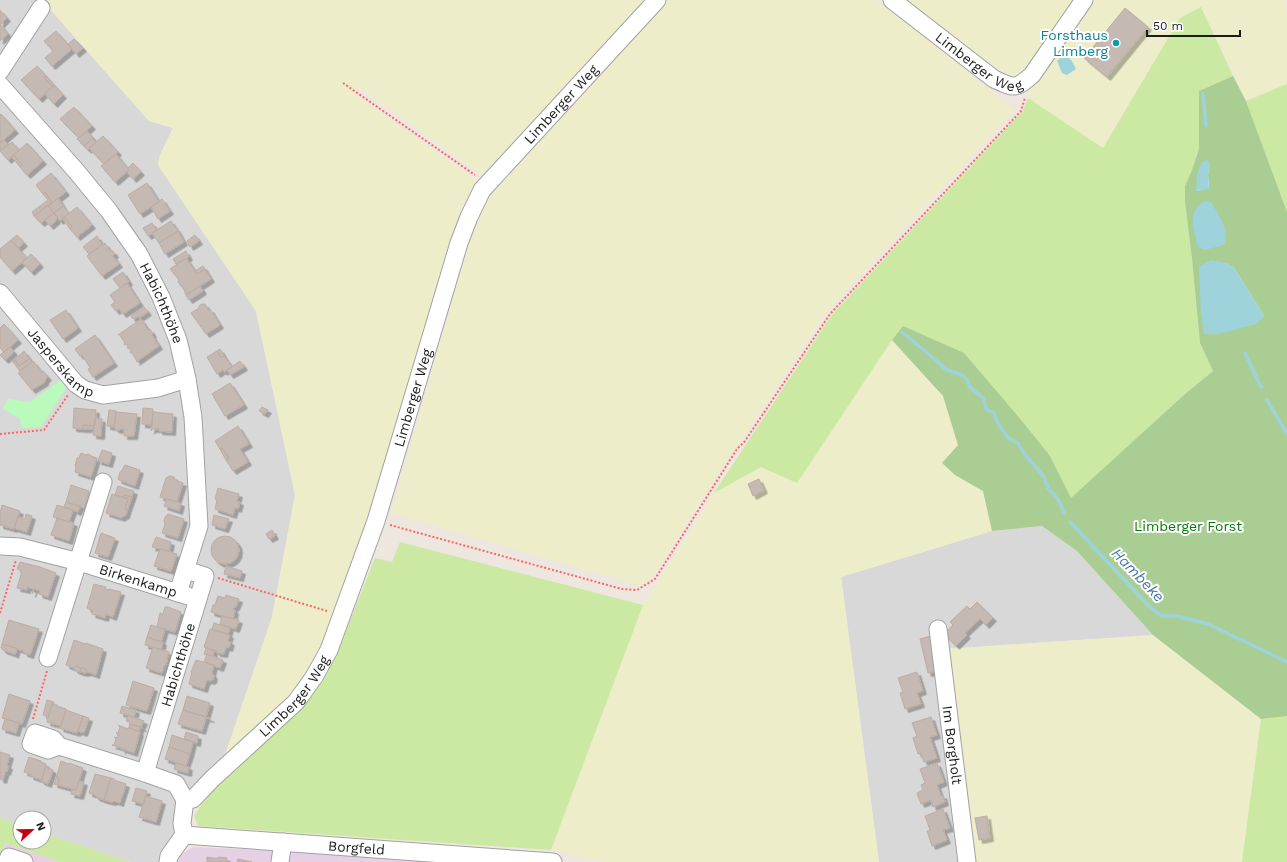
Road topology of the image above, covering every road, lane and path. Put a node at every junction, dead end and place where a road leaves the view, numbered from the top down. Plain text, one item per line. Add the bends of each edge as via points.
1 (657, 0) edge
2 (892, 0) edge
3 (1084, 0) edge
4 (41, 8) dead end
5 (0, 71) edge
6 (342, 82) dead end
7 (0, 85) edge
8 (1021, 85) junction
9 (488, 184) junction
10 (0, 293) edge
11 (187, 379) junction
12 (76, 384) junction
13 (0, 434) edge
14 (103, 482) dead end
15 (376, 521) junction
16 (0, 546) edge
17 (20, 547) junction
18 (78, 562) junction
19 (186, 570) junction
20 (205, 576) junction
21 (178, 593) junction
22 (198, 599) junction
23 (0, 612) edge
24 (342, 615) junction
25 (938, 629) dead end
26 (48, 658) joint
27 (35, 733) joint
28 (145, 773) junction
29 (185, 800) junction
30 (184, 835) junction
31 (283, 842) junction
32 (453, 858) edge
33 (7, 862) edge
34 (24, 862) edge
35 (168, 862) edge
36 (280, 862) edge
37 (553, 862) edge
38 (967, 862) edge

1 - 9 street, Limberger Weg
2 - 8 street, Limberger Weg via 994,79 1011,87
3 - 8 street, Limberger Weg via 1032,75
4 - 5 street
6 - 9 path
7 - 11 street, Habichthöhe via 77,172 109,211 139,254 178,340
8 - 15 path via 1025,98 1021,110 830,314 745,441 737,449 655,579 637,590 622,589
9 - 15 street, Limberger Weg via 482,190 459,243
10 - 12 street, Jasperskamp
11 - 12 street, Jasperskamp via 158,388 103,395 85,390
11 - 19 street, Habichthöhe via 193,424 199,526
12 - 13 path via 44,430
14 - 18 street
15 - 24 street, Limberger Weg
16 - 17 street, Birkenkamp
17 - 18 street, Birkenkamp
17 - 23 path
18 - 21 street, Birkenkamp
18 - 26 street
19 - 20 street
19 - 21 street, Habichthöhe
20 - 22 street, Habichthöhe
20 - 24 path
21 - 22 street, Birkenkamp
22 - 28 street, Habichthöhe
24 - 29 street, Limberger Weg via 330,650 296,702 193,799
25 - 38 street, Im Borgholt
26 - 27 path via 49,666 31,725
27 - 28 street via 54,739 58,746
28 - 29 street via 176,784
29 - 30 street via 182,824
30 - 31 street, Borgfeld
30 - 35 street via 169,856
31 - 32 street, Borgfeld
31 - 36 street
32 - 37 street, Borgfeld
33 - 34 street via 9,857

